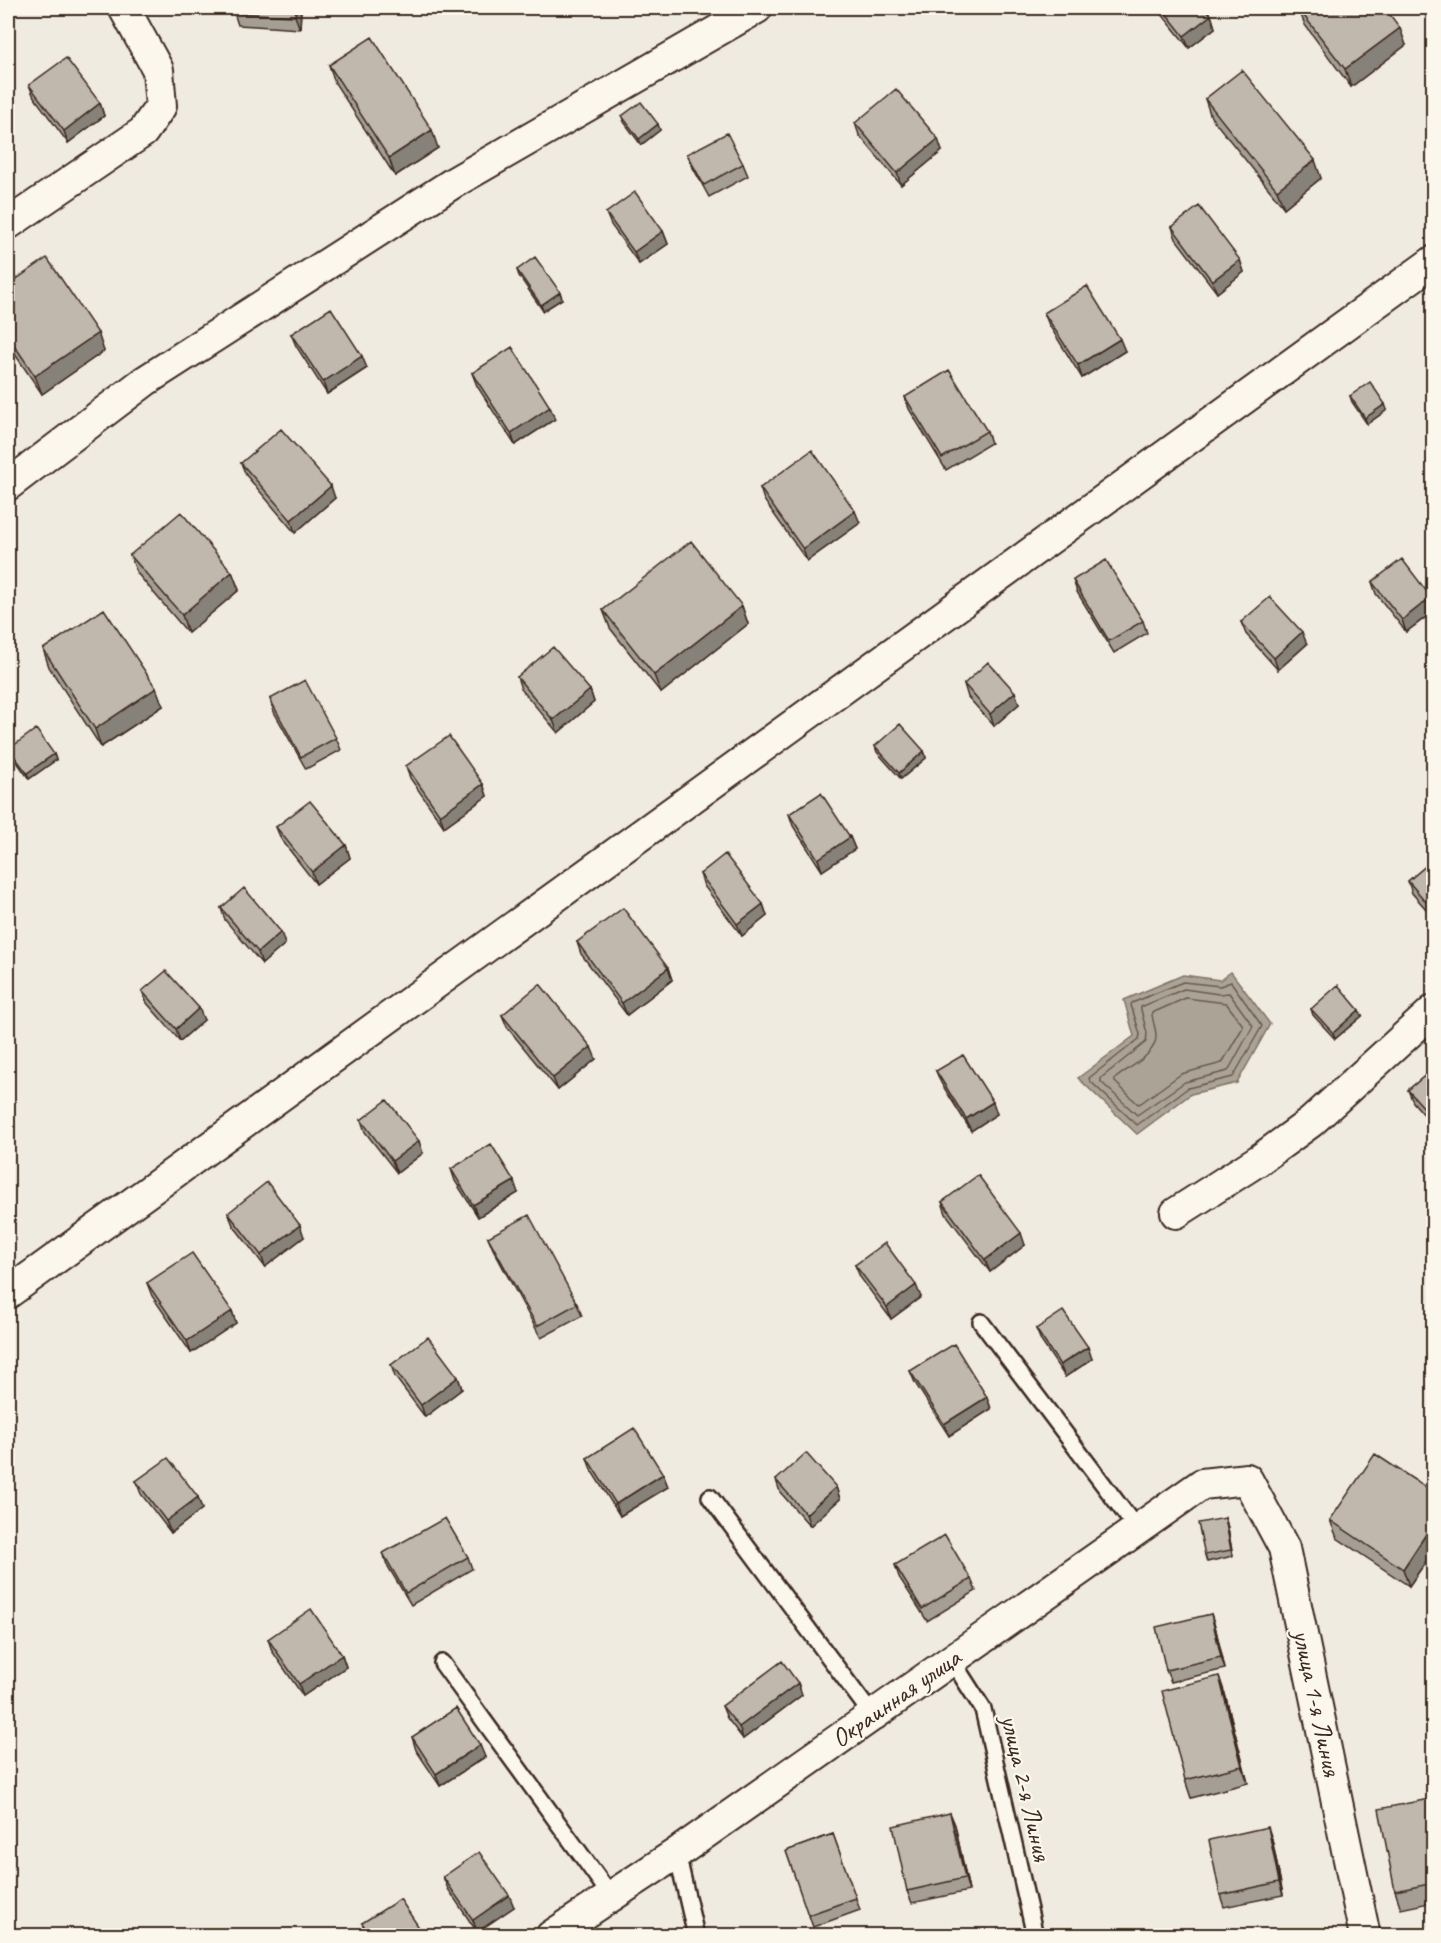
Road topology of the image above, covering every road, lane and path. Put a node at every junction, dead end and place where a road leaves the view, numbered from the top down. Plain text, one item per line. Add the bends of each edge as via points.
1 (124, 8) edge
2 (757, 8) edge
3 (8, 224) edge
4 (1434, 261) edge
5 (8, 485) edge
6 (1434, 1010) edge
7 (1176, 1213) dead end
8 (8, 1293) edge
9 (981, 1322) dead end
10 (1247, 1479) joint
11 (710, 1497) dead end
12 (1137, 1529) junction
13 (951, 1659) junction
14 (442, 1663) dead end
15 (872, 1715) junction
16 (677, 1853) junction
17 (611, 1896) junction
18 (551, 1935) edge
19 (696, 1935) edge
20 (1035, 1935) edge
21 (1365, 1935) edge

1 - 3 street via 159,70 161,105 144,132
2 - 5 street via 453,183 146,381
4 - 8 street
6 - 7 street via 1311,1122
9 - 12 lane
10 - 12 street, Окраинная улица via 1202,1484
10 - 21 street, улица 1-я Линия via 1284,1548
11 - 15 lane
12 - 13 street, Окраинная улица
13 - 15 street, Окраинная улица
13 - 20 lane, улица 2-я Линия via 983,1709
14 - 17 lane
15 - 16 street, Окраинная улица
16 - 17 street, Окраинная улица
16 - 19 lane
17 - 18 street, Окраинная улица

